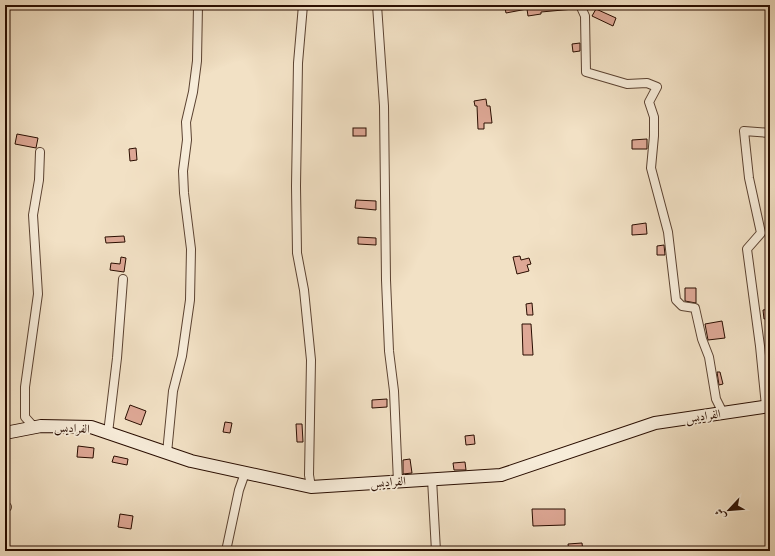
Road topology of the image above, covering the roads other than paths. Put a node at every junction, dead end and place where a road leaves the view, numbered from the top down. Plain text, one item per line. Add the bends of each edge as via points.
1 (198, 5) edge
2 (303, 5) edge
3 (377, 5) edge
4 (580, 5) edge
5 (770, 133) edge
6 (40, 152) dead end
7 (123, 279) dead end
8 (768, 406) edge
9 (723, 413) junction
10 (34, 428) junction
11 (5, 433) edge
12 (108, 433) junction
13 (167, 453) junction
14 (244, 473) junction
15 (432, 479) junction
16 (398, 482) junction
17 (311, 488) junction
18 (226, 551) edge
19 (436, 551) edge

1 - 13 street via 197,61 186,122 187,140 183,170 191,249 190,300 182,356 173,391
2 - 17 street via 298,63 296,186 298,253 311,360
3 - 16 street via 384,106 389,351 394,391
4 - 9 street via 585,16 586,72 627,84 647,83 656,87 649,102 654,117 651,168 668,232 676,300 682,306 696,308 702,339 709,357 716,399
5 - 8 street via 744,131 749,178 761,234 747,249
6 - 10 street via 39,180 32,215 38,294 25,387 25,417
7 - 12 street
8 - 9 street, الفراديس
9 - 15 street, الفراديس via 655,423 502,475
10 - 11 street, الفراديس
10 - 12 street, الفراديس via 91,427
12 - 13 street, الفراديس
13 - 14 street, الفراديس
14 - 17 street, الفراديس
14 - 18 street
15 - 16 street, الفراديس
15 - 19 street
16 - 17 street, الفراديس

